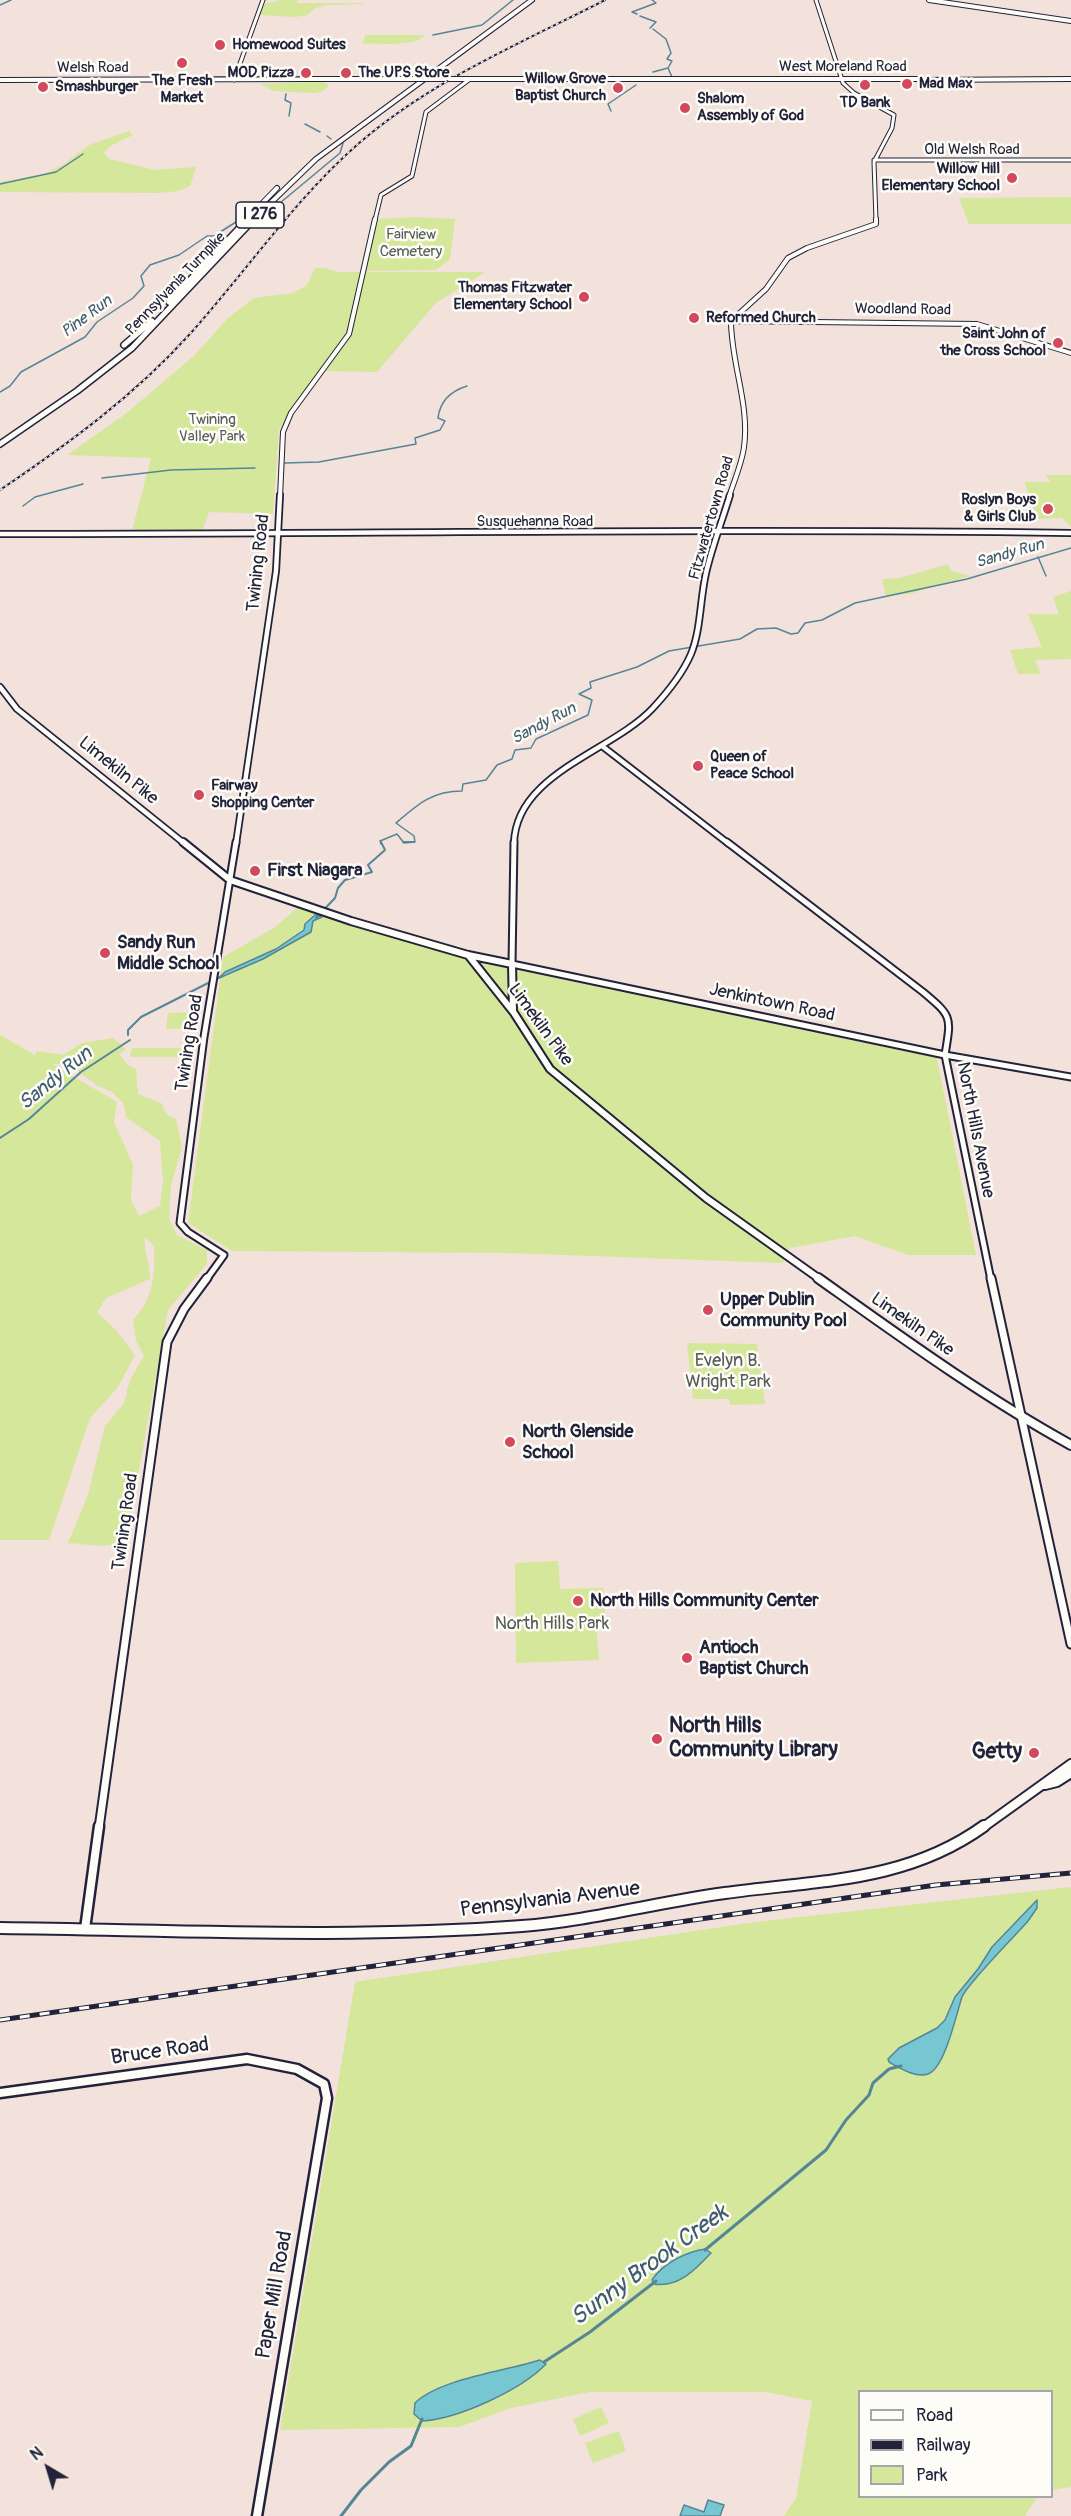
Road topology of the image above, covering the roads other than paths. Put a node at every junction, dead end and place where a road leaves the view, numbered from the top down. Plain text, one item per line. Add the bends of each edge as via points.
1 (262, 0) edge
2 (525, 0) edge
3 (532, 0) edge
4 (816, 0) edge
5 (929, 0) edge
6 (1071, 21) edge
7 (304, 79) junction
8 (470, 79) junction
9 (650, 79) joint
10 (842, 79) junction
11 (1071, 79) edge
12 (0, 80) edge
13 (186, 80) junction
14 (198, 80) junction
15 (234, 80) junction
16 (262, 80) junction
17 (874, 160) junction
18 (1071, 160) edge
19 (731, 321) junction
20 (1071, 353) edge
21 (0, 437) edge
22 (0, 444) edge
23 (719, 532) junction
24 (1071, 533) edge
25 (0, 534) edge
26 (279, 535) junction
27 (0, 687) edge
28 (602, 746) junction
29 (230, 880) junction
30 (468, 955) junction
31 (512, 964) junction
32 (514, 1013) junction
33 (945, 1055) junction
34 (1071, 1077) edge
35 (1024, 1419) junction
36 (1071, 1445) edge
37 (1071, 1644) edge
38 (1071, 1764) edge
39 (1071, 1773) edge
40 (1040, 1787) junction
41 (0, 1928) edge
42 (85, 1929) junction
43 (321, 2082) joint
44 (0, 2093) edge
45 (256, 2516) edge

1 - 15 main road
2 - 21 highway, Pennsylvania Turnpike / I 276 via 299,167 147,326 67,392
3 - 22 highway, Pennsylvania Turnpike / I 276 via 316,159 148,334 82,388
4 - 10 street
5 - 6 highway
7 - 8 main road, Welsh Road, bridge
7 - 15 main road, Welsh Road
7 - 16 main road, Welsh Road
8 - 9 main road, Welsh Road
8 - 26 street, Twining Road via 426,112 412,176 381,195 349,334 291,413 283,430
9 - 10 main road, West Moreland Road
10 - 11 main road, West Moreland Road
10 - 17 street via 852,92 894,115 892,127
12 - 13 main road, Welsh Road
13 - 14 main road, Welsh Road
13 - 15 main road, Welsh Road
14 - 15 main road, Welsh Road
14 - 16 main road via 221,81 232,86
15 - 16 main road, Welsh Road
17 - 18 street, Old Welsh Road
17 - 19 street via 876,224 788,258 766,289
19 - 20 street, Woodland Road via 977,324
19 - 23 street, Fitzwatertown Road via 745,424 744,448
23 - 24 main road, Susquehanna Road
23 - 26 main road, Susquehanna Road
23 - 28 street, Fitzwatertown Road via 706,572 692,652 681,674 656,705
25 - 26 main road, Susquehanna Road
26 - 29 street, Twining Road
27 - 29 main road, Limekiln Pike via 17,709
28 - 31 street, Fitzwatertown Road via 546,782 529,800 519,819 514,842
28 - 33 street, North Hills Avenue via 939,1005 951,1026
29 - 30 main road, Limekiln Pike
29 - 42 street, Twining Road via 204,1037 180,1224 224,1255 184,1309 167,1342
30 - 31 main road, Jenkintown Road
30 - 32 main road, Limekiln Pike
31 - 32 main road, Fitzwatertown Road
31 - 33 street, Jenkintown Road
32 - 35 main road, Limekiln Pike via 557,1076 706,1198 929,1357
33 - 34 street, Jenkintown Road
33 - 35 street, North Hills Avenue via 999,1325
35 - 36 main road, Limekiln Pike
35 - 37 street, North Hills Avenue
38 - 40 main road, Pennsylvania Avenue
39 - 40 main road
40 - 42 main road, Pennsylvania Avenue via 937,1856 883,1873 724,1893 525,1926 414,1932
41 - 42 main road, Pennsylvania Avenue
43 - 44 street, Bruce Road via 297,2069 247,2059
43 - 45 street, Paper Mill Road via 327,2098

